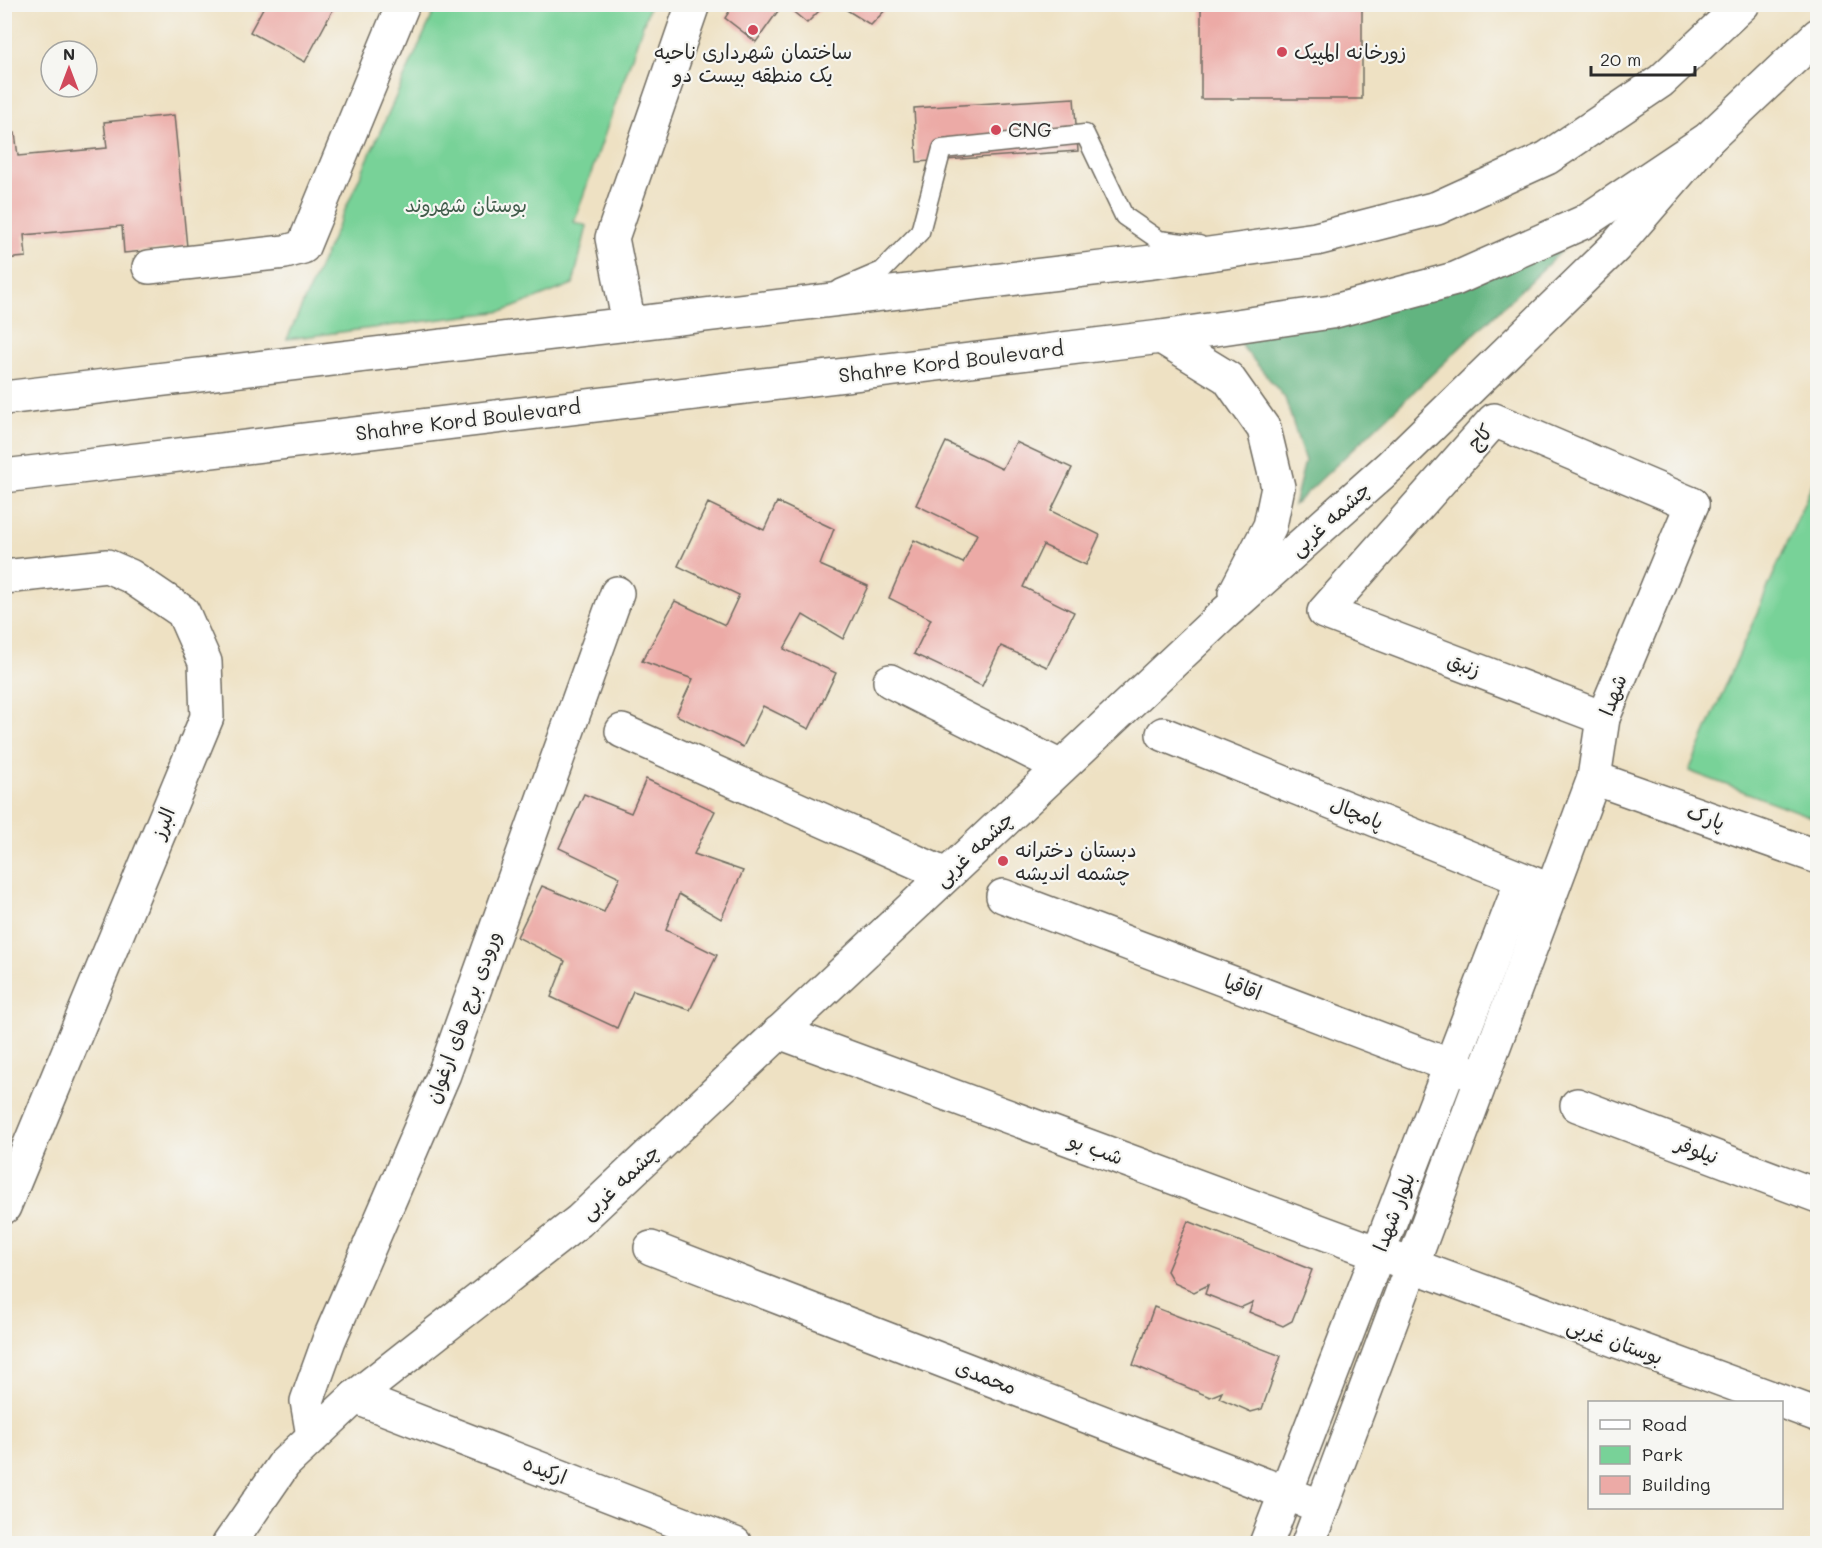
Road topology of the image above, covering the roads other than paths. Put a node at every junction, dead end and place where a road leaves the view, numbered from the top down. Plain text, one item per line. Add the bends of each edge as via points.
1 (403, 4) edge
2 (693, 4) edge
3 (1743, 4) edge
4 (1818, 35) edge
5 (1708, 139) junction
6 (1243, 249) junction
7 (149, 267) dead end
8 (808, 303) junction
9 (629, 324) junction
10 (1161, 336) junction
11 (4, 398) edge
12 (4, 476) edge
13 (1692, 504) joint
14 (4, 577) edge
15 (617, 593) dead end
16 (1324, 612) joint
17 (1225, 613) junction
18 (890, 681) dead end
19 (1603, 718) junction
20 (622, 731) dead end
21 (1163, 734) dead end
22 (1061, 767) junction
23 (1594, 778) junction
24 (1818, 857) edge
25 (946, 875) junction
26 (1537, 885) junction
27 (1004, 896) dead end
28 (779, 1032) junction
29 (1451, 1066) junction
30 (1482, 1078) junction
31 (1577, 1105) dead end
32 (1818, 1196) edge
33 (4, 1207) edge
34 (651, 1248) dead end
35 (1378, 1253) junction
36 (1412, 1266) junction
37 (355, 1397) junction
38 (1780, 1401) edge
39 (1783, 1402) edge
40 (1818, 1415) edge
41 (313, 1436) junction
42 (1286, 1493) junction
43 (1322, 1506) junction
44 (229, 1544) edge
45 (735, 1544) edge
46 (1266, 1544) edge
47 (1308, 1544) edge

1 - 7 street via 303,247
2 - 9 street via 612,238
3 - 6 street via 1661,81 1547,158 1437,208 1316,239
4 - 5 street, Shahre Kord Boulevard
5 - 10 street, Shahre Kord Boulevard via 1584,222 1455,279 1330,312
5 - 17 street, چشمه غربی via 1607,255 1390,466
6 - 8 street
6 - 8 lane via 1159,240 1124,216 1085,134 942,149 920,232 882,271
8 - 9 street
9 - 11 street
10 - 12 street, Shahre Kord Boulevard
10 - 17 street via 1228,378 1264,429 1278,487 1270,526
13 - 16 street, کاج via 1494,420
13 - 19 street, شهدا
14 - 33 street, البرز via 106,566 130,576 183,612 205,662 207,717
15 - 41 street, ورودی برج های ارغوان via 444,1074 329,1340 307,1401
16 - 19 street, زنبق
17 - 22 street, چشمه غربی
18 - 22 street
19 - 23 street, شهدا
20 - 25 street
21 - 26 street, پامچال
22 - 25 street, چشمه غربی
23 - 24 street, پارک
23 - 26 street, شهدا
25 - 28 street, چشمه غربی
26 - 29 street, بلوار شهدا
26 - 30 street, بلوار شهدا
27 - 29 street, اقاقیا
28 - 35 street, شب بو
28 - 37 street, چشمه غربی via 579,1221
29 - 30 street, اقاقیا
29 - 35 street, بلوار شهدا
30 - 36 street, بلوار شهدا
31 - 32 street, نیلوفر
34 - 42 street, محمدی
35 - 36 street, شب بو
35 - 42 street, بلوار شهدا
36 - 38 street, بوستان غربی
36 - 43 street, بلوار شهدا
37 - 41 street, چشمه غربی
37 - 45 street, ارکیده
39 - 40 street, بوستان غربی
41 - 44 street, چشمه غربی via 284,1464
42 - 43 street, محمدی
42 - 46 street, بلوار شهدا
43 - 47 street, بلوار شهدا

